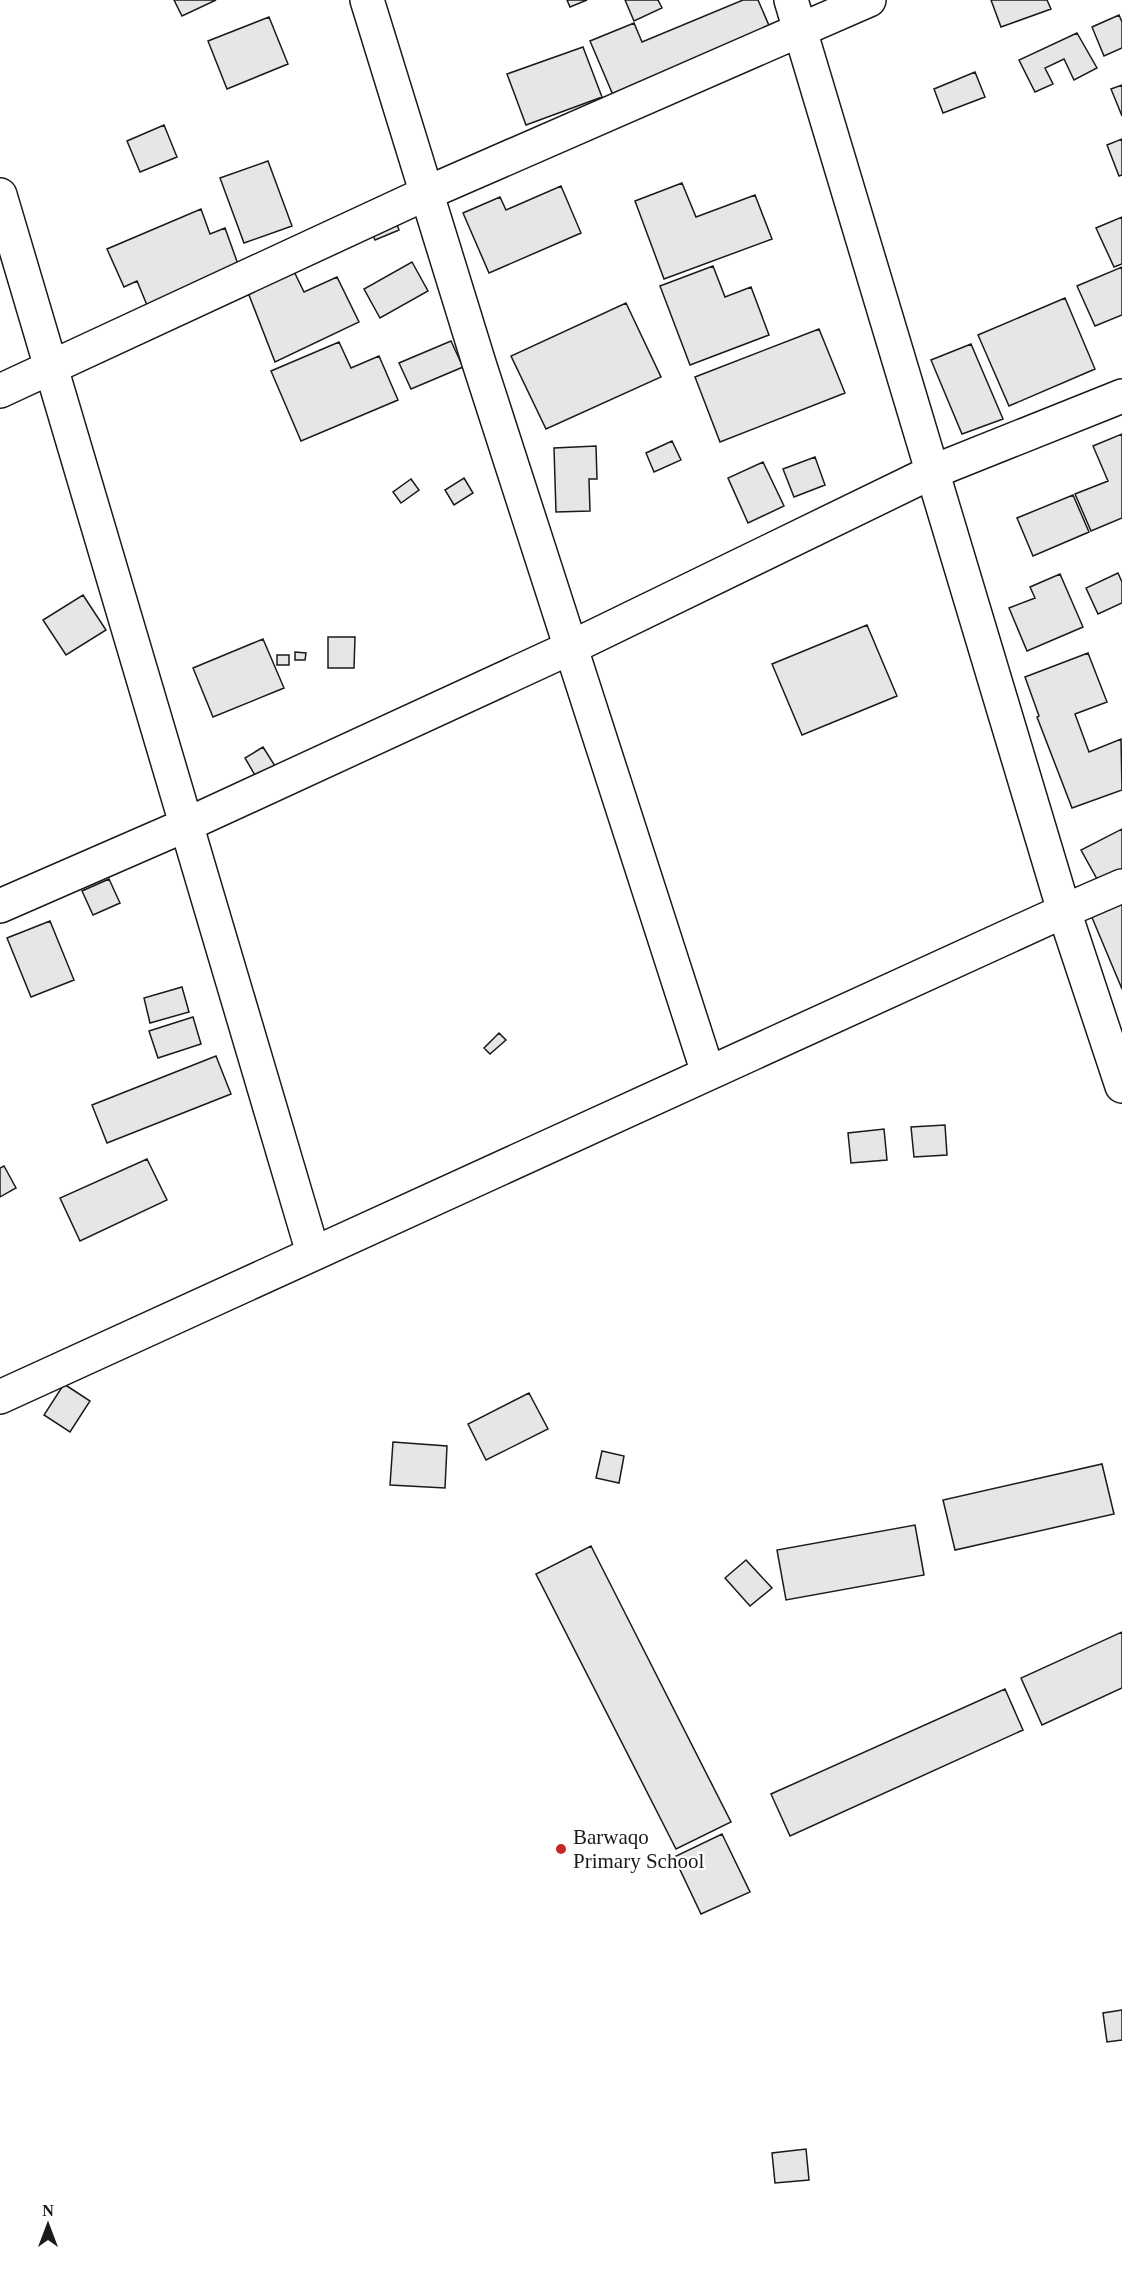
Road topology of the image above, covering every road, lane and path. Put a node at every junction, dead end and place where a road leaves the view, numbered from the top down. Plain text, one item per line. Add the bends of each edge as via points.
1 (367, 0) edge
2 (869, 0) edge
3 (796, 15) edge
4 (427, 193) junction
5 (0, 195) edge
6 (52, 367) junction
7 (0, 392) edge
8 (1122, 396) edge
9 (932, 472) junction
10 (572, 647) junction
11 (188, 824) junction
12 (1122, 886) edge
13 (0, 906) edge
14 (1064, 910) junction
15 (708, 1073) junction
16 (1122, 1086) edge
17 (313, 1253) junction
18 (0, 1396) edge

1 - 4 street
2 - 3 street
3 - 4 street
3 - 9 street
4 - 6 street
4 - 10 street
5 - 6 street
6 - 7 street
6 - 11 street
8 - 9 street
9 - 10 street
9 - 14 street
10 - 11 street
10 - 15 street
11 - 13 street
11 - 17 street
12 - 14 street
14 - 15 street
14 - 16 street
15 - 17 street
17 - 18 street

